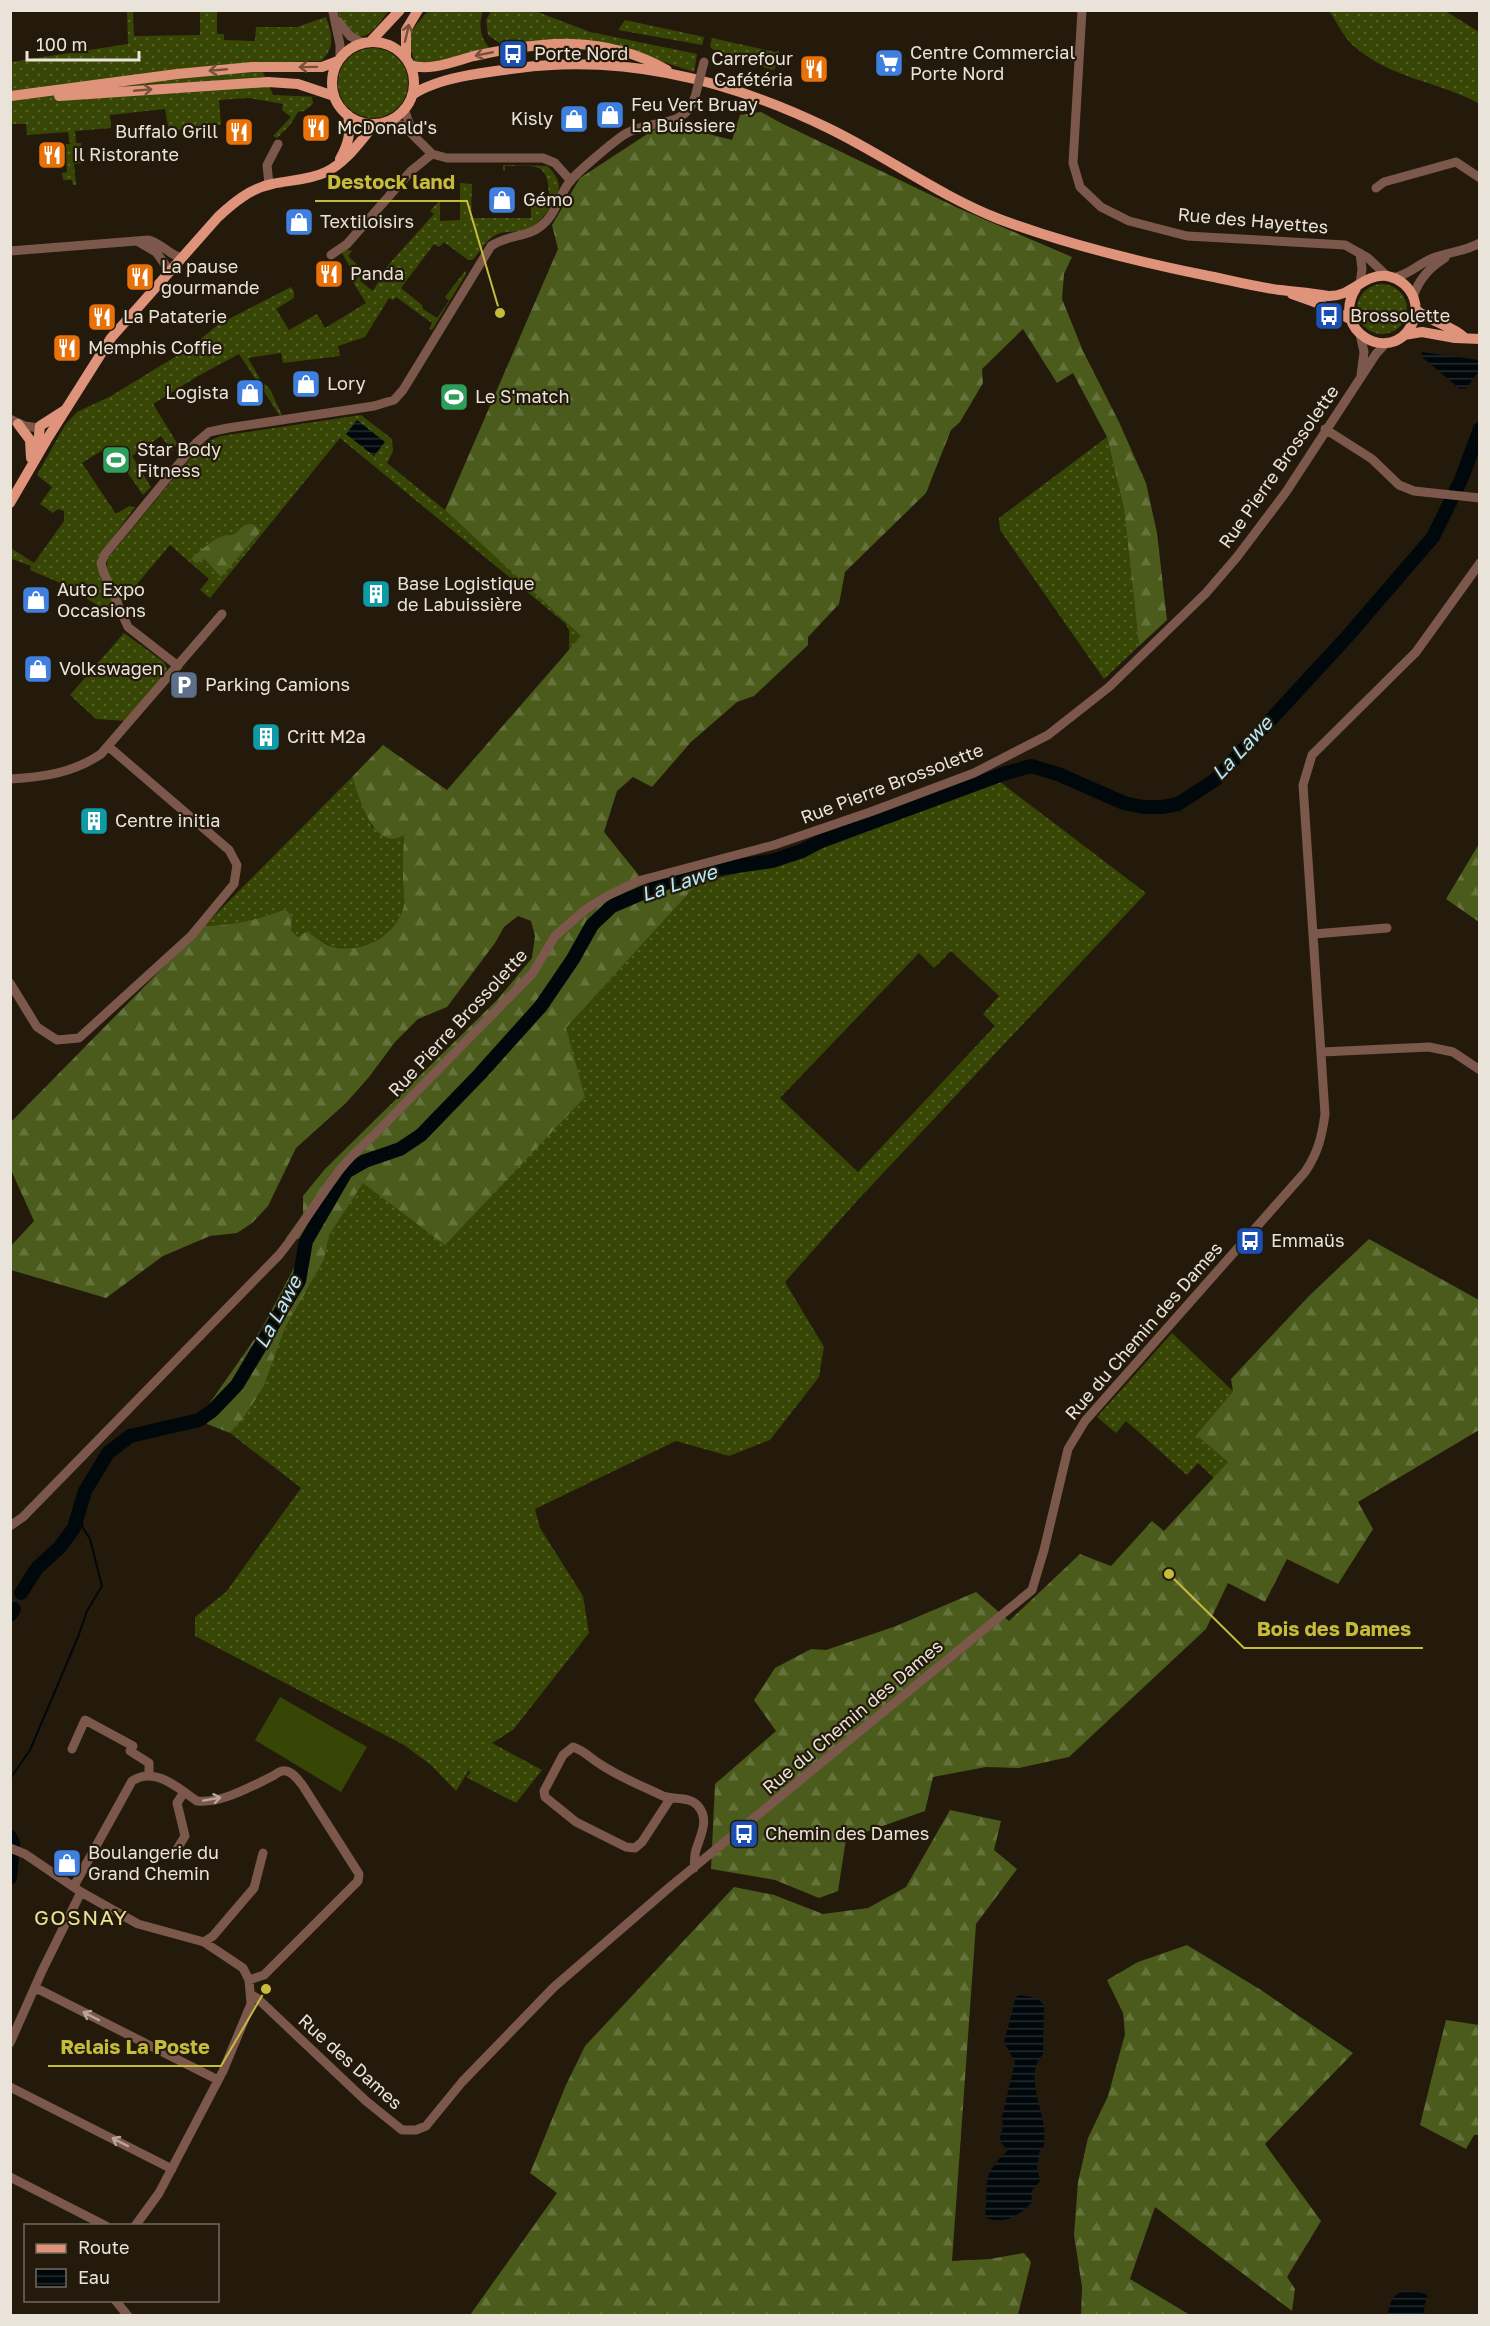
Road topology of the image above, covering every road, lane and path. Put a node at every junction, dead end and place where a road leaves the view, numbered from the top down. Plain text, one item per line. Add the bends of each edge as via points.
1 (400, 10) edge
2 (418, 10) edge
3 (1082, 10) edge
4 (333, 11) edge
5 (367, 42) junction
6 (339, 60) junction
7 (408, 61) junction
8 (704, 62) dead end
9 (673, 74) junction
10 (412, 95) junction
11 (334, 96) junction
12 (11, 97) edge
13 (404, 109) junction
14 (348, 115) junction
15 (388, 121) junction
16 (375, 124) junction
17 (414, 135) junction
18 (278, 144) dead end
19 (432, 154) junction
20 (337, 164) junction
21 (1479, 177) edge
22 (571, 181) junction
23 (269, 184) junction
24 (1376, 188) dead end
25 (137, 241) junction
26 (1479, 243) edge
27 (10, 250) edge
28 (1360, 254) junction
29 (331, 255) dead end
30 (1449, 255) junction
31 (181, 258) junction
32 (169, 270) junction
33 (1390, 277) junction
34 (1358, 286) junction
35 (1281, 290) junction
36 (1413, 297) junction
37 (1416, 310) junction
38 (1350, 319) junction
39 (1360, 334) junction
40 (1404, 335) junction
41 (1465, 338) junction
42 (1479, 339) edge
43 (1387, 342) junction
44 (1360, 378) junction
45 (14, 421) edge
46 (1325, 429) junction
47 (45, 430) junction
48 (31, 459) junction
49 (10, 490) edge
50 (1479, 498) edge
51 (10, 503) edge
52 (1479, 563) edge
53 (222, 614) dead end
54 (178, 666) junction
55 (109, 747) junction
56 (10, 779) edge
57 (1387, 928) dead end
58 (1314, 934) junction
59 (10, 983) edge
60 (1322, 1052) junction
61 (1479, 1070) edge
62 (10, 1526) edge
63 (72, 1749) dead end
64 (149, 1774) junction
65 (183, 1792) junction
66 (670, 1799) junction
67 (14, 1849) edge
68 (177, 1849) dead end
69 (263, 1853) dead end
70 (694, 1869) junction
71 (77, 1889) junction
72 (204, 1942) junction
73 (249, 1980) junction
74 (554, 1986) joint
75 (34, 1990) junction
76 (252, 1995) junction
77 (10, 2043) edge
78 (218, 2080) junction
79 (10, 2087) edge
80 (172, 2169) junction
81 (10, 2177) edge
82 (101, 2224) edge
83 (136, 2224) edge
84 (116, 2302) edge
85 (128, 2316) edge

1 - 5 main road
7 -> 2 main road via 406,30
3 - 28 street, Rue des Hayettes via 1073,163 1080,187 1101,207 1129,221 1187,236 1345,245
4 - 5 street via 344,30
4 - 6 street
5 - 6 main road via 350,48
5 - 7 main road via 394,47
6 - 11 main road via 332,75
6 -> 12 main road via 322,67 252,67 177,74
9 -> 7 main road via 618,51 565,42 425,68
7 - 10 main road via 414,80
8 - 22 street, bridge via 691,110 676,120 644,125 625,134
9 - 10 main road via 588,64 535,66 429,86
9 - 35 main road via 758,96 830,129 957,201 998,218 1100,252
10 - 13 main road
12 -> 11 main road via 268,82 298,84
11 - 14 main road
13 - 15 main road
13 - 17 street
14 - 16 main road
14 - 20 main road via 348,144
15 - 16 main road
15 - 17 street via 404,126
16 - 20 main road
17 - 19 street
18 - 23 street via 267,165
19 - 22 street via 447,158 543,158 555,163
19 - 29 street via 411,171 347,244
20 - 23 main road via 323,174
21 - 24 street via 1456,162 1384,182
22 - 54 street via 543,225 533,232 502,238 491,246 397,397 374,406 209,432 105,554 103,571 128,627
23 - 31 main road via 244,196 224,212
25 - 27 street
25 - 31 street via 157,243
25 - 32 street via 156,252
26 - 30 street
28 - 33 street, Rue des Hayettes
28 - 34 street
30 - 33 street
30 - 36 street via 1425,273
31 - 32 main road
32 - 47 main road via 111,338 67,408
33 - 34 main road via 1372,278
33 - 36 main road via 1403,283
34 - 35 main road via 1339,297
34 - 38 main road via 1349,303
35 - 38 main road
36 - 37 main road
37 - 40 main road
37 - 41 main road
38 - 39 main road
39 - 43 main road via 1375,342
39 - 44 street, Rue Pierre Brossolette via 1364,352
40 - 41 main road via 1422,332
40 - 43 main road
41 - 42 main road
43 - 44 street, Rue Pierre Brossolette
44 - 46 street, Rue Pierre Brossolette
45 - 47 street
45 - 48 main road via 30,440
46 - 50 street via 1372,459 1399,485 1414,491
46 - 62 street, Rue Pierre Brossolette via 1286,492 1206,593 1109,687 1048,735 974,773 774,845 638,881 586,909 555,936 532,974 352,1155 279,1255
47 - 48 main road
47 - 51 main road
48 - 49 main road
52 - 58 street, Rue du Chemin des Dames via 1416,652 1312,754 1303,785
53 - 54 street
54 - 55 street
55 - 56 street via 73,770
55 - 59 street via 229,850 237,865 234,884 191,936 79,1038 57,1040 38,1027
57 - 58 street
58 - 60 street, Rue du Chemin des Dames
60 - 61 street via 1429,1047 1453,1052
60 - 70 street, Rue du Chemin des Dames via 1325,1114 1317,1155 1075,1435 1068,1449 1032,1590
63 - 64 street via 85,1720 133,1746 130,1751 149,1763
64 - 65 street
64 - 71 street via 132,1780
65 - 68 street via 177,1803 185,1836
65 -> 73 street via 204,1802 225,1797 285,1770 292,1773 359,1874 358,1881 264,1975
66 - 66 street via 635,1848 576,1822 545,1797 544,1791 563,1755 573,1747
66 - 70 street via 692,1801 703,1816 704,1829 695,1851
67 - 71 street
69 - 72 street via 254,1888
70 - 74 street, Rue du Chemin des Dames
71 - 72 street via 138,1924
71 - 75 street
72 - 73 street via 243,1968
73 - 76 street
74 - 76 street, Rue des Dames via 462,2082 426,2126 416,2130 402,2130 366,2102
75 - 77 street
78 -> 75 street
76 - 78 street
78 - 80 street
80 -> 79 street
80 - 83 street
81 - 82 street
84 - 85 street

